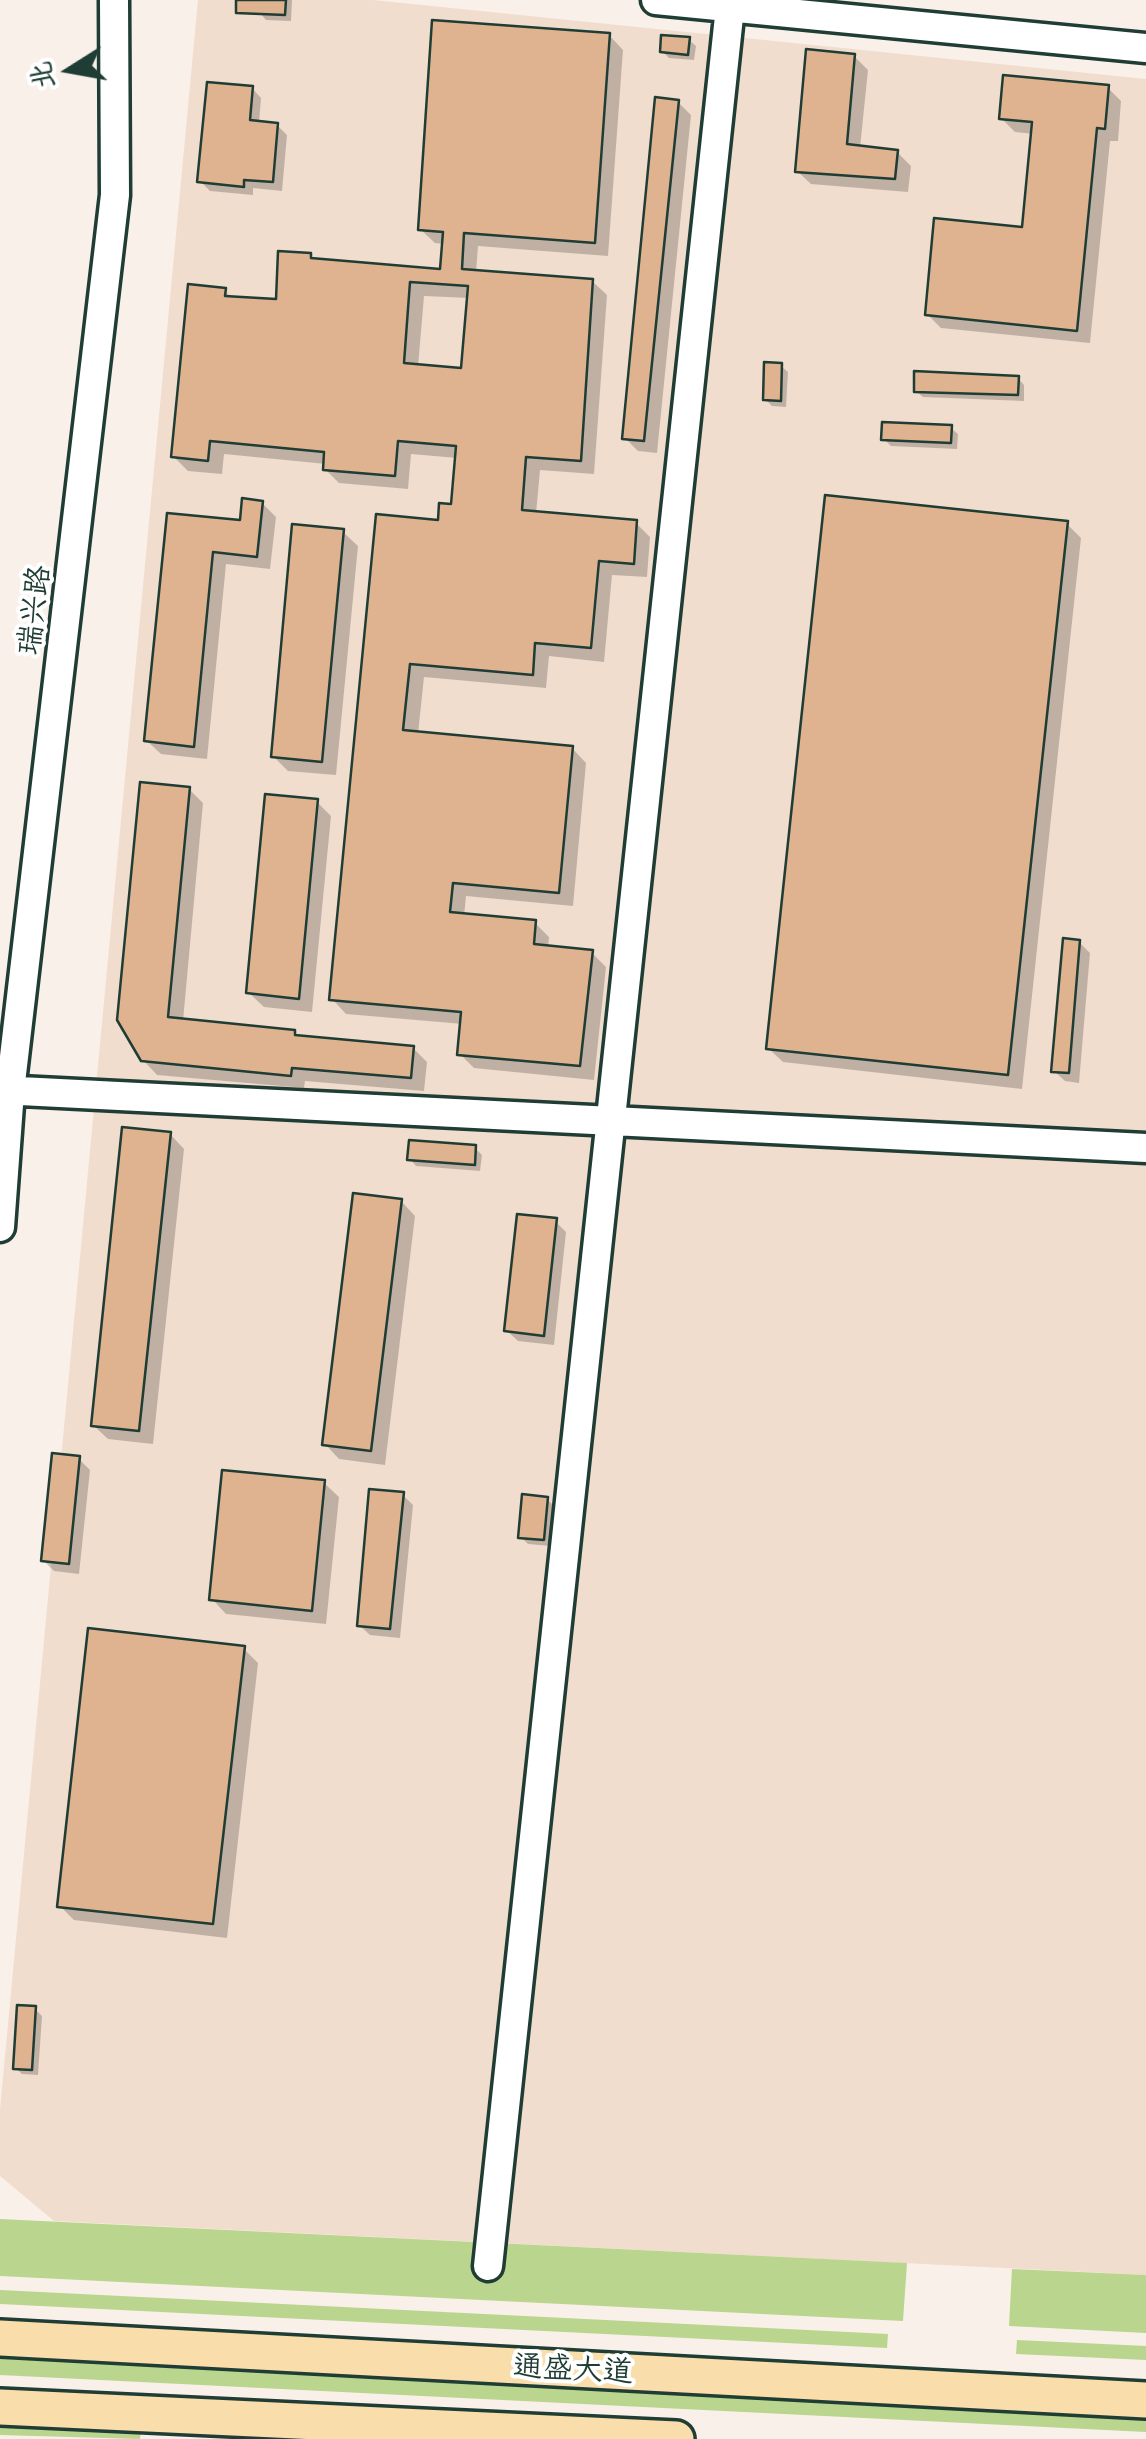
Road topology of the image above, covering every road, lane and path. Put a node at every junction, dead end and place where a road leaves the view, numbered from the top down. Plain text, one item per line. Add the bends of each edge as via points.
1 (114, 0) edge
2 (656, 0) edge
3 (730, 7) junction
4 (1146, 48) edge
5 (5, 1091) edge
6 (612, 1120) junction
7 (1146, 1148) edge
8 (0, 1227) edge
9 (488, 2266) dead end
10 (0, 2338) edge
11 (1146, 2400) edge
12 (0, 2407) edge
13 (676, 2439) edge

1 - 5 street, 瑞兴路 via 115,195
2 - 3 street
3 - 4 street
3 - 6 street
5 - 6 street
5 - 8 street, 瑞兴路
6 - 7 street
6 - 9 street
10 - 11 main road, 通盛大道
12 - 13 main road

